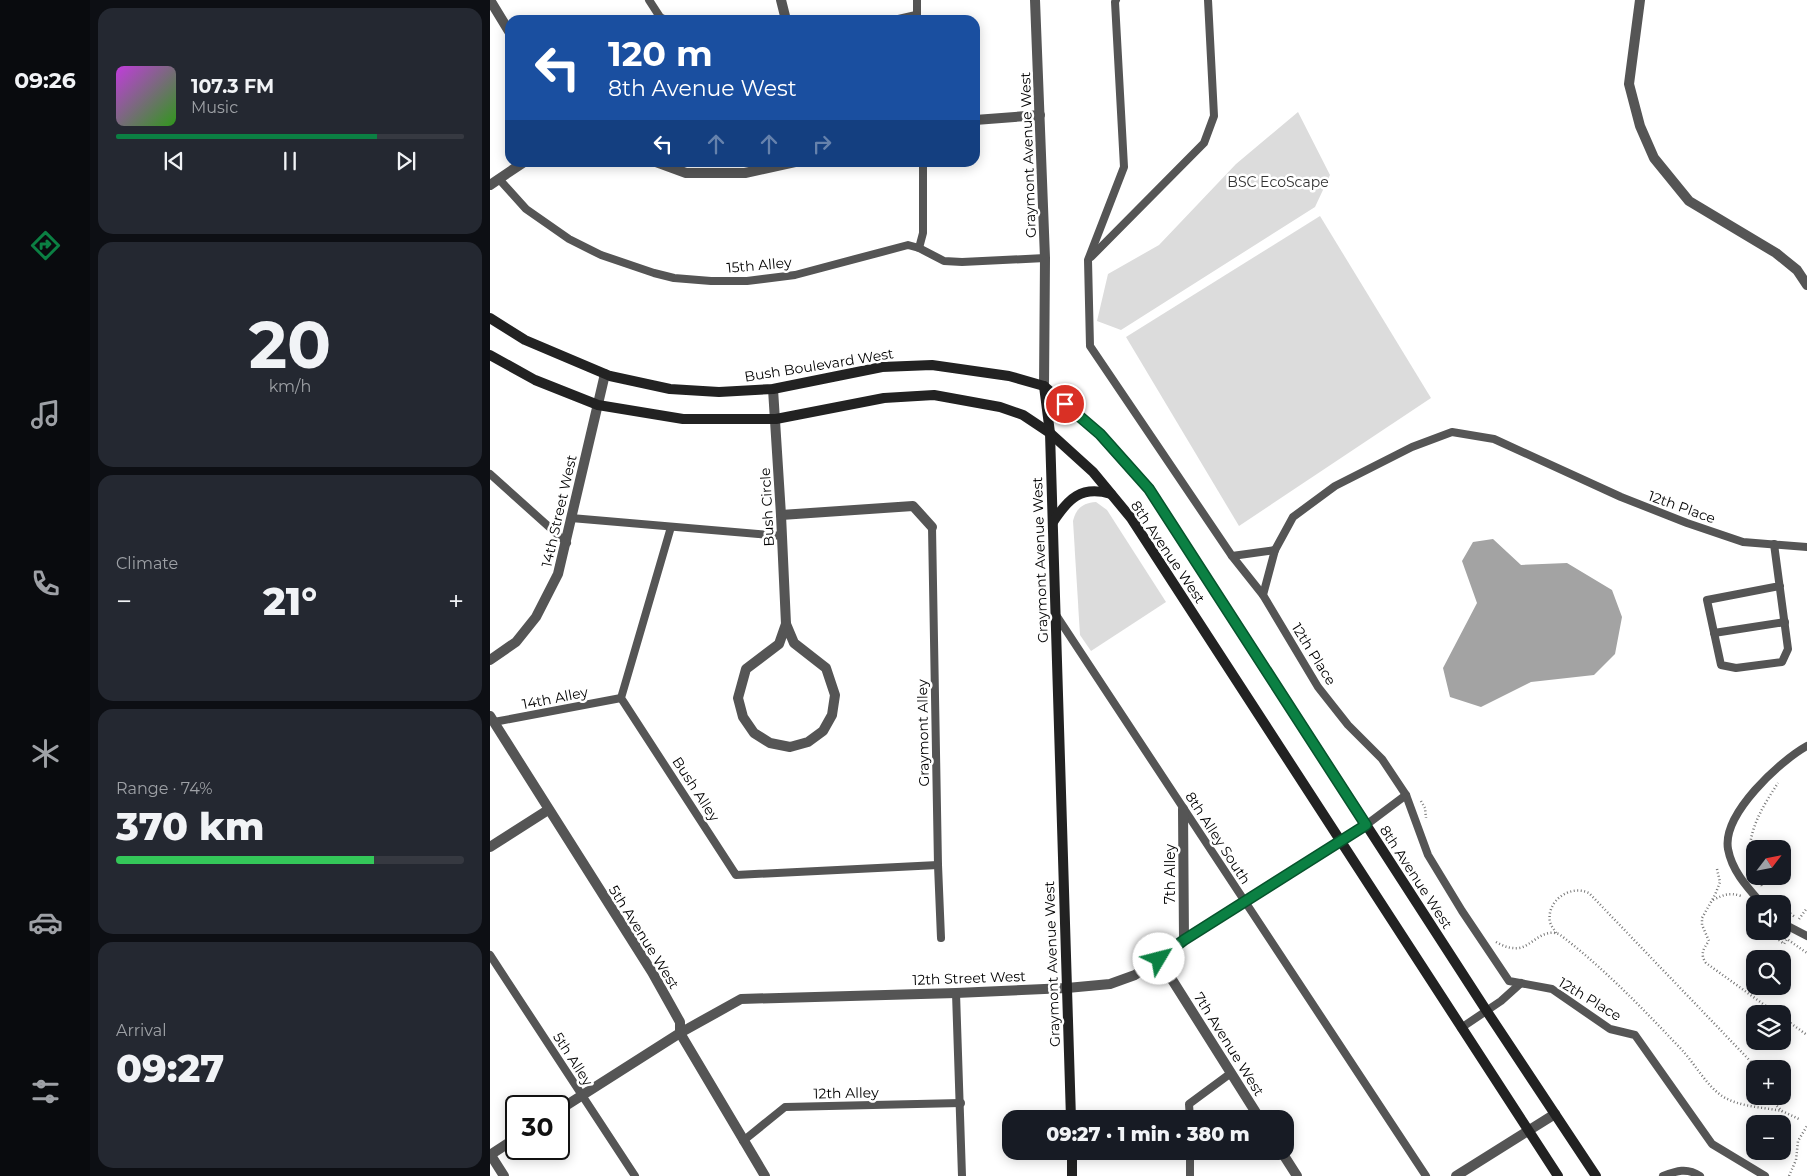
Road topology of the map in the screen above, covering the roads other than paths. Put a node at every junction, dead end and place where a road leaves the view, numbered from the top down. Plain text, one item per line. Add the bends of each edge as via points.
1 (490, 0) edge
2 (649, 0) edge
3 (781, 0) edge
4 (916, 0) edge
5 (1036, 0) edge
6 (1116, 0) edge
7 (1208, 0) edge
8 (1640, 0) edge
9 (659, 15) edge
10 (785, 15) edge
11 (917, 15) edge
12 (505, 25) edge
13 (1040, 115) junction
14 (980, 120) edge
15 (516, 167) edge
16 (670, 167) edge
17 (774, 167) edge
18 (923, 167) edge
19 (494, 182) edge
20 (918, 248) junction
21 (1045, 258) junction
22 (1088, 260) junction
23 (1807, 285) edge
24 (490, 318) edge
25 (490, 355) edge
26 (605, 374) junction
27 (1044, 386) junction
28 (773, 389) junction
29 (598, 405) junction
30 (776, 420) junction
31 (1050, 433) junction
32 (490, 474) edge
33 (1112, 495) junction
34 (781, 516) junction
35 (572, 518) junction
36 (1053, 522) junction
37 (671, 527) junction
38 (932, 527) joint
39 (782, 536) junction
40 (567, 543) junction
41 (1774, 544) junction
42 (1807, 547) edge
43 (1275, 550) junction
44 (1232, 556) junction
45 (1780, 586) junction
46 (1263, 595) junction
47 (1056, 615) junction
48 (1785, 622) junction
49 (786, 624) junction
50 (1714, 633) junction
51 (490, 660) edge
52 (621, 698) junction
53 (492, 719) edge
54 (1807, 746) edge
55 (1406, 795) junction
56 (1184, 808) junction
57 (548, 810) junction
58 (1366, 825) junction
59 (1341, 841) junction
60 (490, 847) edge
61 (938, 865) junction
62 (1754, 895) edge
63 (1245, 901) junction
64 (1791, 928) edge
65 (1807, 936) edge
66 (941, 938) dead end
67 (1184, 940) junction
68 (490, 954) edge
69 (1159, 959) junction
70 (1521, 983) junction
71 (1067, 988) junction
72 (956, 993) junction
73 (1486, 1010) junction
74 (1461, 1028) junction
75 (680, 1033) junction
76 (1231, 1073) junction
77 (582, 1096) junction
78 (570, 1103) edge
79 (961, 1103) junction
80 (1070, 1110) edge
81 (1190, 1110) edge
82 (1254, 1110) edge
83 (1555, 1114) junction
84 (1529, 1131) junction
85 (743, 1141) junction
86 (505, 1145) edge
87 (490, 1154) edge
88 (1072, 1160) edge
89 (1190, 1160) edge
90 (1287, 1160) edge
91 (504, 1176) edge
92 (635, 1176) edge
93 (765, 1176) edge
94 (962, 1176) edge
95 (1072, 1176) edge
96 (1190, 1176) edge
97 (1297, 1176) edge
98 (1426, 1176) edge
99 (1456, 1176) edge
100 (1558, 1176) edge
101 (1596, 1176) edge
102 (1663, 1176) edge
103 (1700, 1176) edge
104 (1765, 1176) edge

1 - 12 street
2 - 9 lane
3 - 10 street
4 - 11 lane
5 - 13 street, Graymont Avenue West
6 - 22 lane via 1124,167
7 - 22 lane via 1214,116 1204,143
8 - 23 street via 1630,84 1640,126 1654,158 1689,201 1776,253 1797,270
13 - 14 street
13 - 21 street, Graymont Avenue West
15 - 19 street
16 - 17 street via 686,173 745,174
18 - 20 lane via 923,233
19 - 20 lane, 15th Alley via 569,238 601,255 674,278 747,281 795,275 908,245
20 - 21 lane, 15th Alley via 944,261
21 - 27 street, Graymont Avenue West
22 - 44 lane via 1090,346
24 - 26 main road, Bush Boulevard West via 525,340
25 - 29 main road via 535,380
26 - 28 main road, Bush Boulevard West via 670,389 719,392
26 - 29 street, 14th Street West
27 - 28 main road, Bush Boulevard West via 1009,376 932,364 882,367
27 - 31 main road, Graymont Avenue West
27 - 58 main road, 8th Avenue West via 1100,434 1149,489
28 - 30 street, Bush Circle
29 - 30 main road via 683,419
29 - 35 street, 14th Street West
30 - 31 main road via 884,398 934,395 1000,407 1022,415
30 - 34 street, Bush Circle
31 - 33 main road, 8th Avenue West via 1093,472
31 - 36 main road, Graymont Avenue West
32 - 40 lane
33 - 36 main road via 1097,490 1076,496
33 - 59 main road, 8th Avenue West via 1131,518
34 - 38 street via 913,506
34 - 39 street, Bush Circle
35 - 37 lane
35 - 40 street, 14th Street West
36 - 47 main road, Graymont Avenue West
37 - 39 lane
37 - 52 lane
38 - 61 lane, Graymont Alley
39 - 49 street, Bush Circle
40 - 51 street, 14th Street West via 558,574 536,617 516,642
41 - 42 lane, 12th Place
41 - 43 lane, 12th Place via 1744,542 1686,523 1494,439 1452,432 1412,447 1335,486 1293,517
41 - 45 lane
43 - 44 lane
43 - 46 lane, 12th Place
44 - 46 lane
45 - 48 lane
45 - 50 lane via 1707,600
46 - 55 lane, 12th Place via 1318,686 1348,725 1382,758
47 - 56 lane, 8th Alley South
47 - 71 main road, Graymont Avenue West
48 - 50 lane
48 - 50 lane via 1788,649 1782,662 1736,668 1721,665
49 - 49 street, Bush Circle via 794,643 826,668 835,695 832,715 822,731 808,742 790,747 770,743 754,733 743,718 738,698 746,669 779,644
52 - 53 lane, 14th Alley
52 - 61 lane, Bush Alley via 736,875
53 - 57 street, 5th Avenue West
54 - 62 lane via 1765,778 1741,807 1730,831 1727,846 1731,863
55 - 58 lane
55 - 70 lane, 12th Place via 1428,855 1462,911 1509,981
56 - 63 lane, 8th Alley South
56 - 67 street, 7th Alley
57 - 60 street
57 - 75 street, 5th Avenue West via 652,972 680,1022
58 - 59 street, 12th Street West
58 - 73 main road, 8th Avenue West
59 - 63 street, 12th Street West
59 - 74 main road, 8th Avenue West
61 - 66 lane, Graymont Alley
63 - 67 street, 12th Street West
63 - 98 lane, 8th Alley South
64 - 65 lane
67 - 69 street, 12th Street West
68 - 77 lane, 5th Alley
69 - 71 street, 12th Street West via 1135,975 1110,984
69 - 76 street, 7th Avenue West
70 - 73 lane
70 - 104 lane, 12th Place via 1552,989 1610,1029 1635,1035 1712,1144
71 - 72 street, 12th Street West
71 - 80 main road, Graymont Avenue West
72 - 75 street, 12th Street West via 741,999
72 - 79 lane
73 - 74 lane
73 - 83 main road, 8th Avenue West
74 - 84 main road, 8th Avenue West
75 - 77 street, 12th Street West
75 - 85 street, 5th Avenue West
76 - 81 lane via 1190,1104
76 - 82 street, 7th Avenue West
77 - 78 street, 12th Street West
77 - 92 lane, 5th Alley
79 - 85 lane, 12th Alley via 785,1107
79 - 94 lane
83 - 84 street
83 - 101 main road, 8th Avenue West
84 - 99 street
84 - 100 main road, 8th Avenue West
85 - 93 street, 5th Avenue West
86 - 87 street
87 - 91 street
88 - 95 main road
89 - 96 lane
90 - 97 street
102 - 103 lane via 1683,1170

